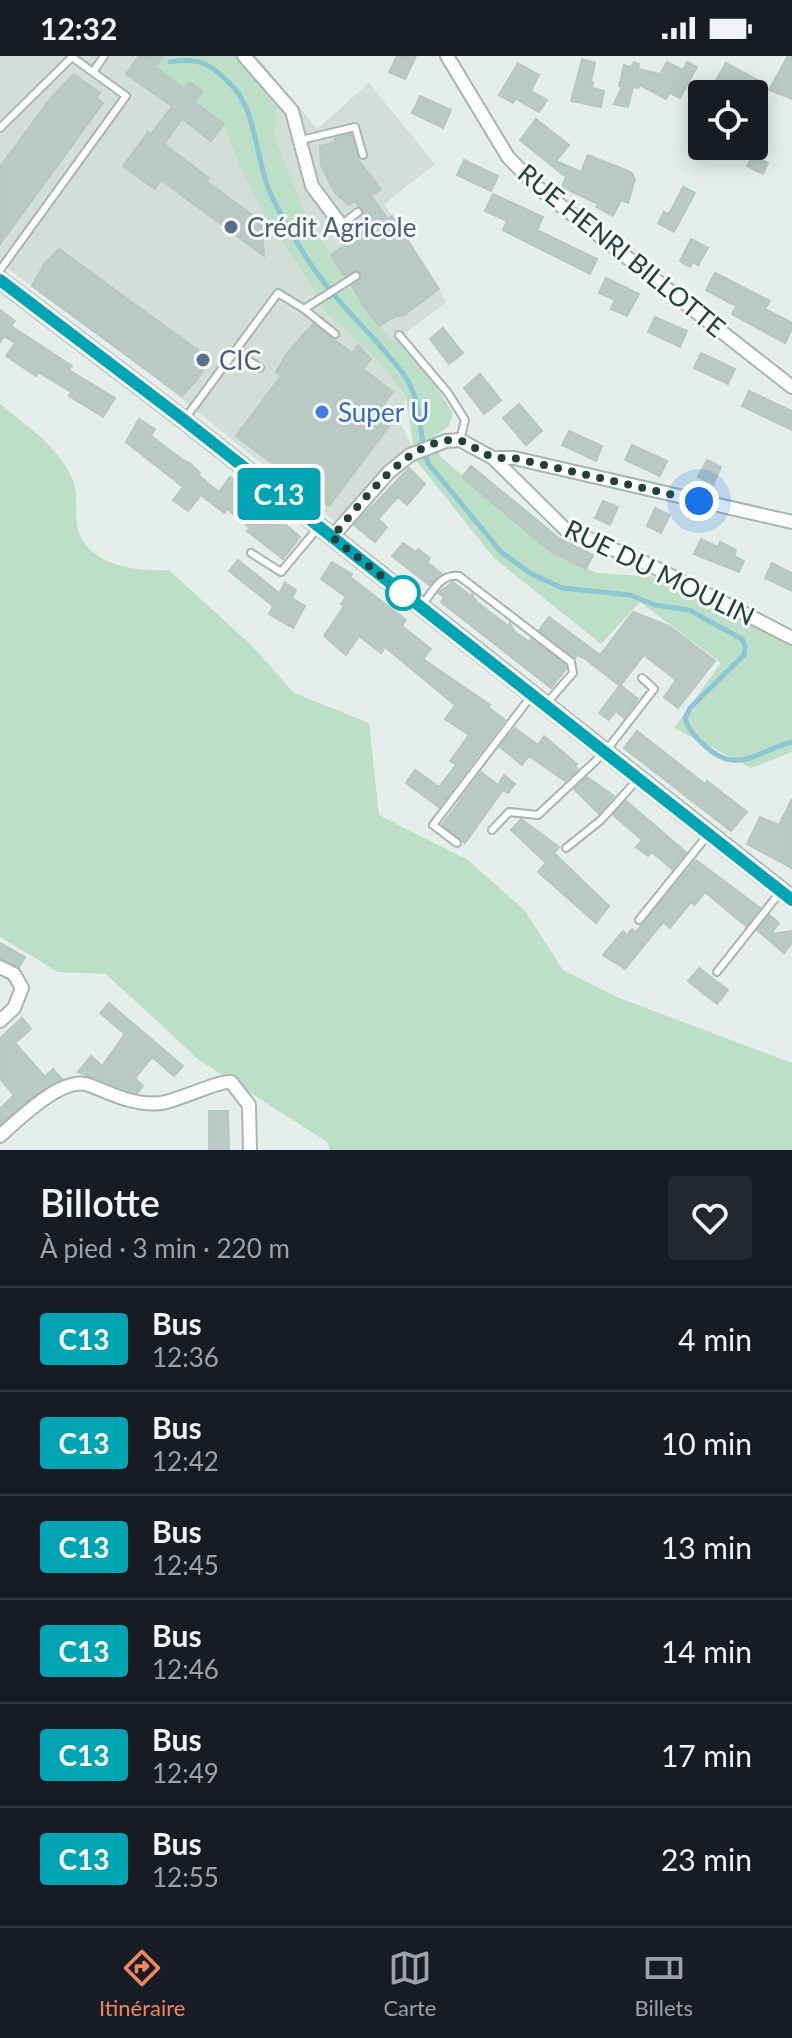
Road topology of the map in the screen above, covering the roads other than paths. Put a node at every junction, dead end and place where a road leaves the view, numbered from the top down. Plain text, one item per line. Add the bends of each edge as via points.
1 (104, 56) edge
2 (244, 56) edge
3 (447, 56) edge
4 (72, 57) edge
5 (93, 72) junction
6 (0, 126) edge
7 (299, 141) junction
8 (363, 155) dead end
9 (358, 212) dead end
10 (341, 225) joint
11 (0, 270) edge
12 (356, 276) dead end
13 (0, 280) edge
14 (304, 309) junction
15 (335, 334) dead end
16 (399, 335) dead end
17 (235, 351) junction
18 (260, 368) dead end
19 (792, 387) edge
20 (184, 420) junction
21 (453, 440) junction
22 (493, 458) junction
23 (792, 522) edge
24 (325, 531) junction
25 (251, 553) dead end
26 (420, 607) junction
27 (792, 638) edge
28 (642, 678) dead end
29 (539, 700) junction
30 (605, 752) junction
31 (638, 779) junction
32 (492, 830) dead end
33 (709, 835) junction
34 (457, 843) dead end
35 (566, 848) dead end
36 (787, 895) edge
37 (639, 920) dead end
38 (0, 967) edge
39 (717, 972) dead end
40 (0, 1021) edge
41 (0, 1136) edge
42 (250, 1150) edge

1 - 5 lane
2 - 7 street via 292,111
3 - 19 street, RUE HENRI BILLOTTE via 508,157 536,186
4 - 5 lane
4 - 6 lane
5 - 11 lane via 126,96
7 - 8 lane via 355,127
7 - 10 street via 312,186
9 - 10 lane
12 - 14 lane
13 - 20 main road
14 - 15 lane
14 - 17 lane via 278,293
16 - 21 lane via 465,420
17 - 18 lane
17 - 20 lane
20 - 24 main road
21 - 22 street, RUE DU MOULIN
21 - 24 street via 410,455
22 - 23 street via 514,458
22 - 27 street, RUE DU MOULIN via 565,529 648,564
24 - 25 lane via 281,572
24 - 26 main road
26 - 29 main road
26 - 29 lane via 444,577 459,576 571,662 573,673
28 - 30 lane via 654,689
29 - 30 main road
29 - 34 lane via 433,825
30 - 31 main road
30 - 32 lane via 538,815 509,812
31 - 33 main road
31 - 35 lane via 601,820
33 - 36 main road
33 - 37 lane
36 - 39 lane
38 - 40 street via 14,974 22,988 14,1008
41 - 42 street via 65,1087 86,1083 118,1098 157,1104 223,1080 231,1082 249,1105

